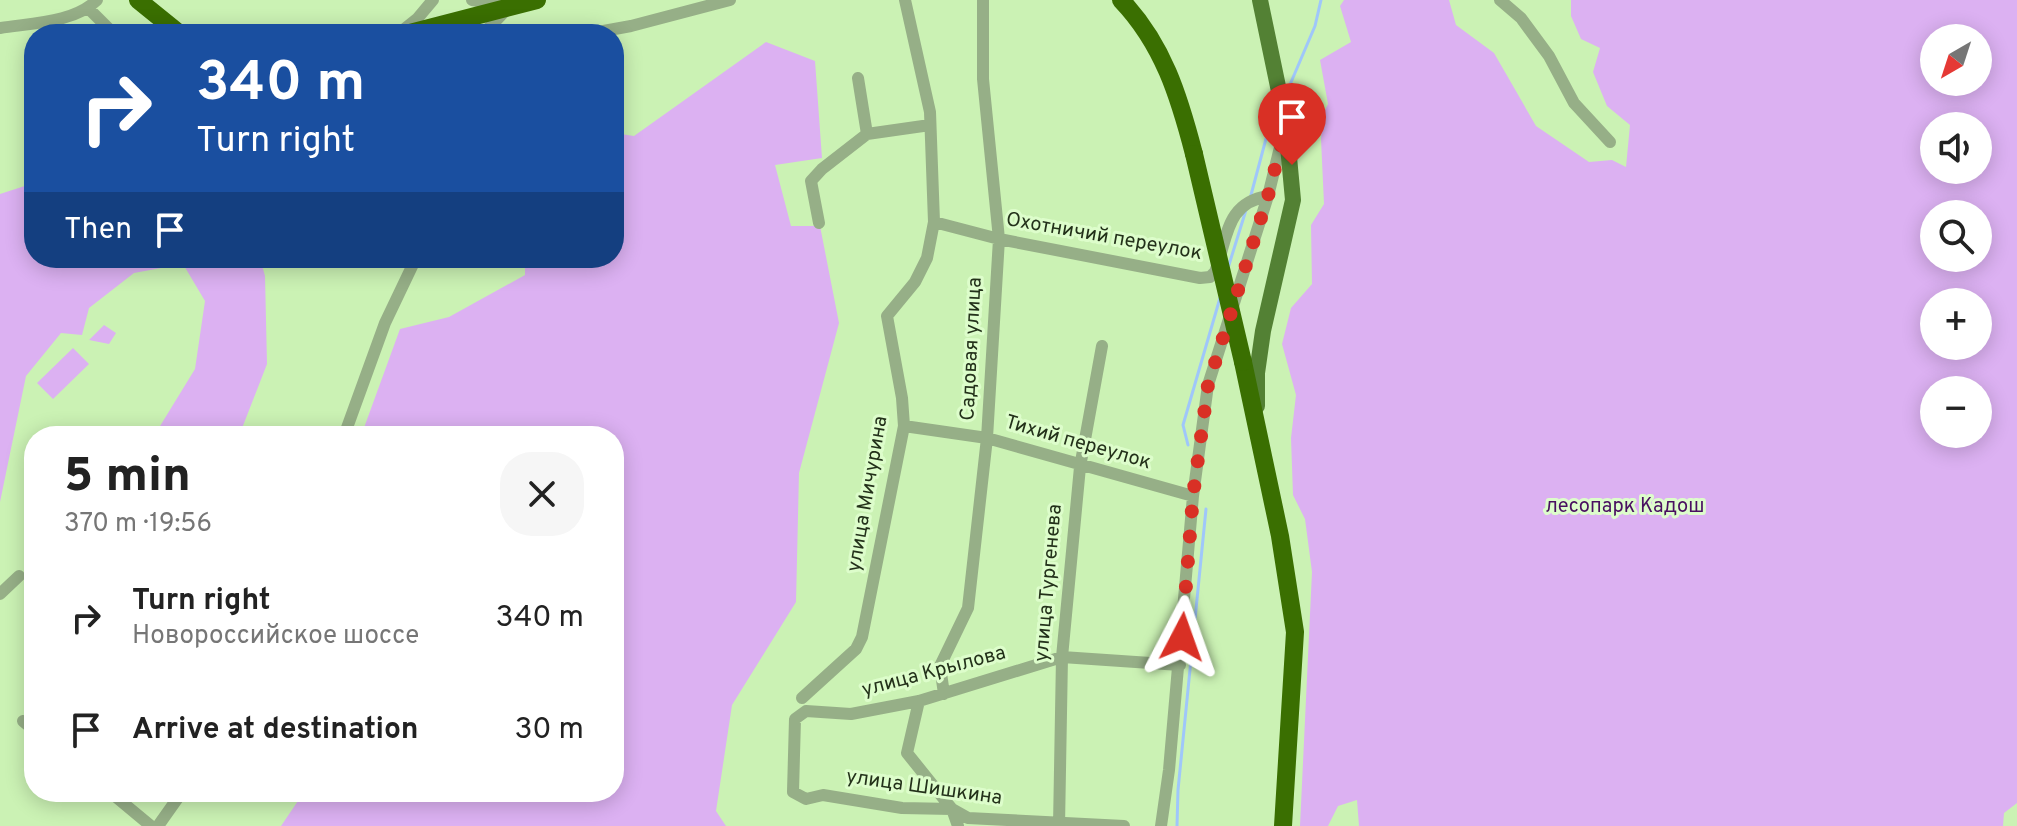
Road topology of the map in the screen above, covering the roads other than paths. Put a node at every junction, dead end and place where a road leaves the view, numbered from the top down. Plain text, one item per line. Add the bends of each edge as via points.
1 (138, 0) edge
2 (433, 0) edge
3 (472, 0) edge
4 (537, 0) edge
5 (730, 0) edge
6 (905, 0) edge
7 (983, 0) edge
8 (1121, 0) edge
9 (1260, 0) edge
10 (1500, 0) edge
11 (93, 4) edge
12 (511, 7) junction
13 (24, 24) edge
14 (26, 24) edge
15 (107, 24) edge
16 (168, 24) edge
17 (411, 24) edge
18 (445, 24) edge
19 (491, 24) edge
20 (624, 27) edge
21 (0, 28) edge
22 (858, 78) dead end
23 (1285, 122) junction
24 (930, 125) junction
25 (867, 134) junction
26 (1610, 142) dead end
27 (1268, 196) junction
28 (934, 222) junction
29 (819, 223) dead end
30 (999, 239) junction
31 (411, 268) edge
32 (1102, 346) dead end
33 (348, 426) edge
34 (904, 426) junction
35 (1258, 427) junction
36 (987, 438) junction
37 (1080, 467) junction
38 (1193, 496) junction
39 (19, 576) dead end
40 (0, 594) edge
41 (1062, 657) junction
42 (1180, 665) junction
43 (944, 694) junction
44 (802, 698) dead end
45 (919, 701) junction
46 (795, 719) joint
47 (122, 802) edge
48 (175, 802) edge
49 (952, 809) junction
50 (1060, 825) edge
51 (151, 826) edge
52 (158, 826) edge
53 (958, 826) edge
54 (1124, 826) edge
55 (1161, 826) edge
56 (1283, 826) edge

1 - 16 highway
2 - 17 street
3 - 12 street
4 - 12 highway
5 - 20 street
6 - 24 street, улица Мичурина
7 - 30 street, Садовая улица via 983,79
8 - 35 highway, bridge via 1158,47 1174,82
9 - 23 main road
10 - 26 street via 1521,18 1574,103
11 - 14 street via 58,19
11 - 15 street
12 - 18 highway
12 - 19 street
13 - 21 street
22 - 25 street
23 - 27 street
23 - 35 main road via 1293,200 1261,345
24 - 25 street
24 - 28 street, улица Мичурина
25 - 29 street via 811,181
27 - 30 street, Охотничий переулок via 1239,207 1210,277
27 - 38 street via 1208,385
28 - 30 street, Охотничий переулок
28 - 34 street, улица Мичурина via 927,258 887,316
30 - 36 street, Садовая улица
31 - 33 street
32 - 37 street, улица Тургенева
34 - 36 street, Тихий переулок
34 - 44 street, улица Мичурина via 862,637 856,649
35 - 56 highway via 1295,632
36 - 37 street, Тихий переулок
36 - 43 street, Садовая улица via 968,608 940,666
37 - 38 street, Тихий переулок
37 - 41 street, улица Тургенева
38 - 42 street
39 - 40 street
41 - 42 street, улица Крылова
41 - 43 street, улица Крылова
41 - 50 street, улица Тургенева
42 - 55 street
43 - 45 street, улица Крылова
45 - 46 street, улица Крылова via 851,714 806,711
45 - 49 street via 907,753
46 - 49 street, улица Шишкина via 793,792 806,799 823,795 902,808
47 - 51 street
48 - 52 street
49 - 50 street, улица Шишкина via 968,818
49 - 53 street
50 - 54 street, улица Шишкина

